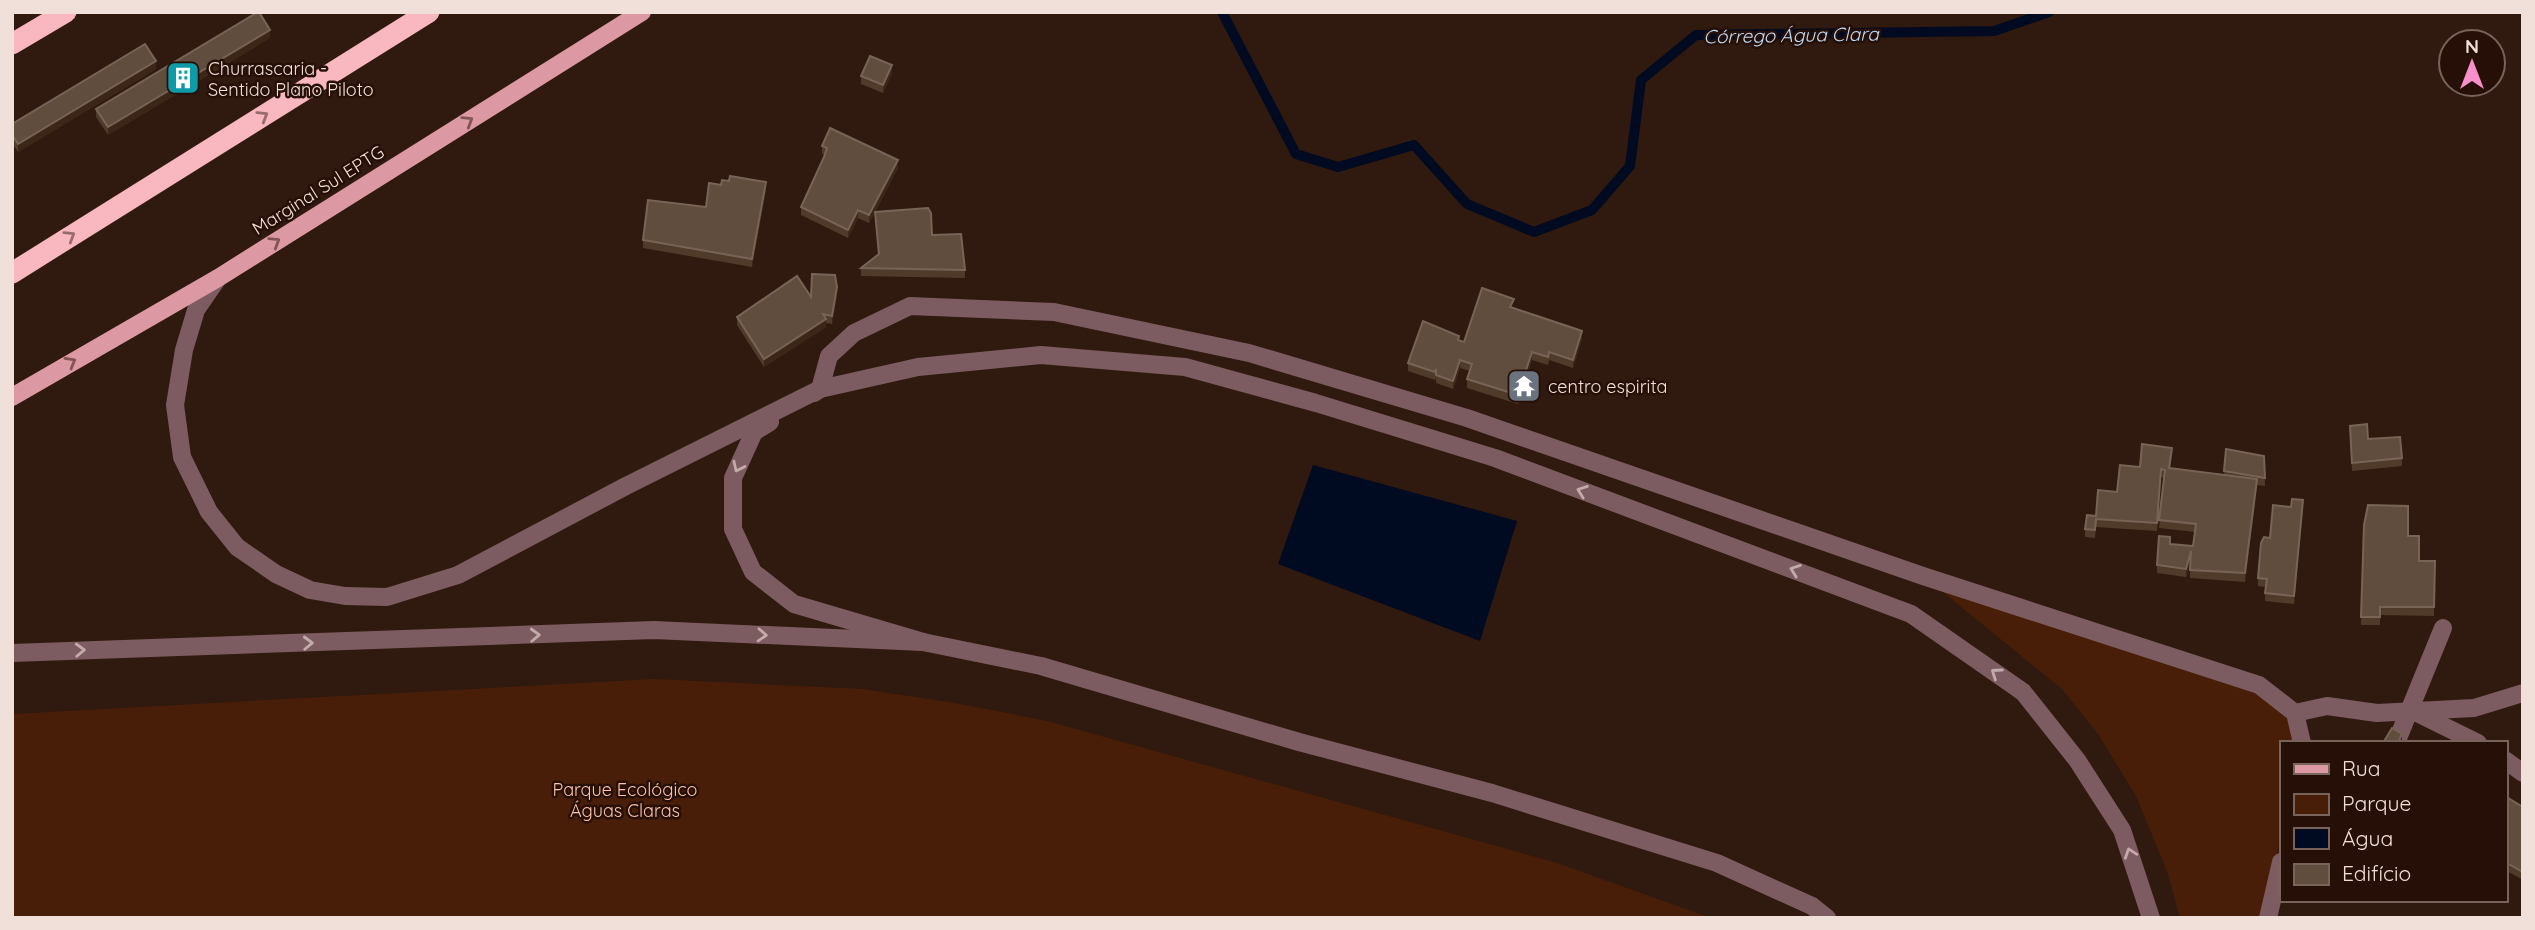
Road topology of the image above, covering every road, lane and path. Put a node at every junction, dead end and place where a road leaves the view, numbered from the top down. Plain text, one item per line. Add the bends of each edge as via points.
1 (43, 12) edge
2 (66, 12) edge
3 (429, 12) edge
4 (642, 12) edge
5 (12, 36) edge
6 (12, 44) edge
7 (12, 272) edge
8 (218, 278) junction
9 (820, 389) junction
10 (12, 397) edge
11 (2443, 628) dead end
12 (923, 642) junction
13 (12, 653) edge
14 (2523, 693) edge
15 (2409, 709) junction
16 (2295, 713) junction
17 (2302, 741) edge
18 (2397, 741) edge
19 (2474, 741) edge
20 (2507, 762) edge
21 (2523, 774) edge
22 (2280, 866) edge
23 (2144, 894) junction
24 (1827, 918) edge
25 (2142, 918) edge
26 (2151, 918) edge
27 (2268, 918) edge

1 - 5 highway
2 - 6 highway
7 -> 3 highway
8 -> 4 main road, Marginal Sul EPTG
8 - 9 street via 196,310 184,350 175,405 182,457 209,512 237,547 310,590 387,597 458,575
10 -> 8 main road, Marginal Sul EPTG
9 -> 12 street via 754,432 733,478 733,529 754,572 794,604
9 - 16 street via 829,356 854,333 910,306 1054,312 1249,352 1467,418 1923,576 2259,685
23 -> 9 street via 2122,830 2077,760 2023,692 1911,614 1495,458 1185,368 1041,355 918,367
11 - 15 street
13 -> 12 street via 654,630
12 - 24 street via 1041,666 1299,743 1492,793 1717,863 1812,906
14 - 15 street via 2474,708
15 - 16 street via 2377,713 2327,706
15 - 18 street
15 - 19 street
16 - 17 street
20 - 21 street
22 - 27 street
23 - 25 street
23 - 26 street

